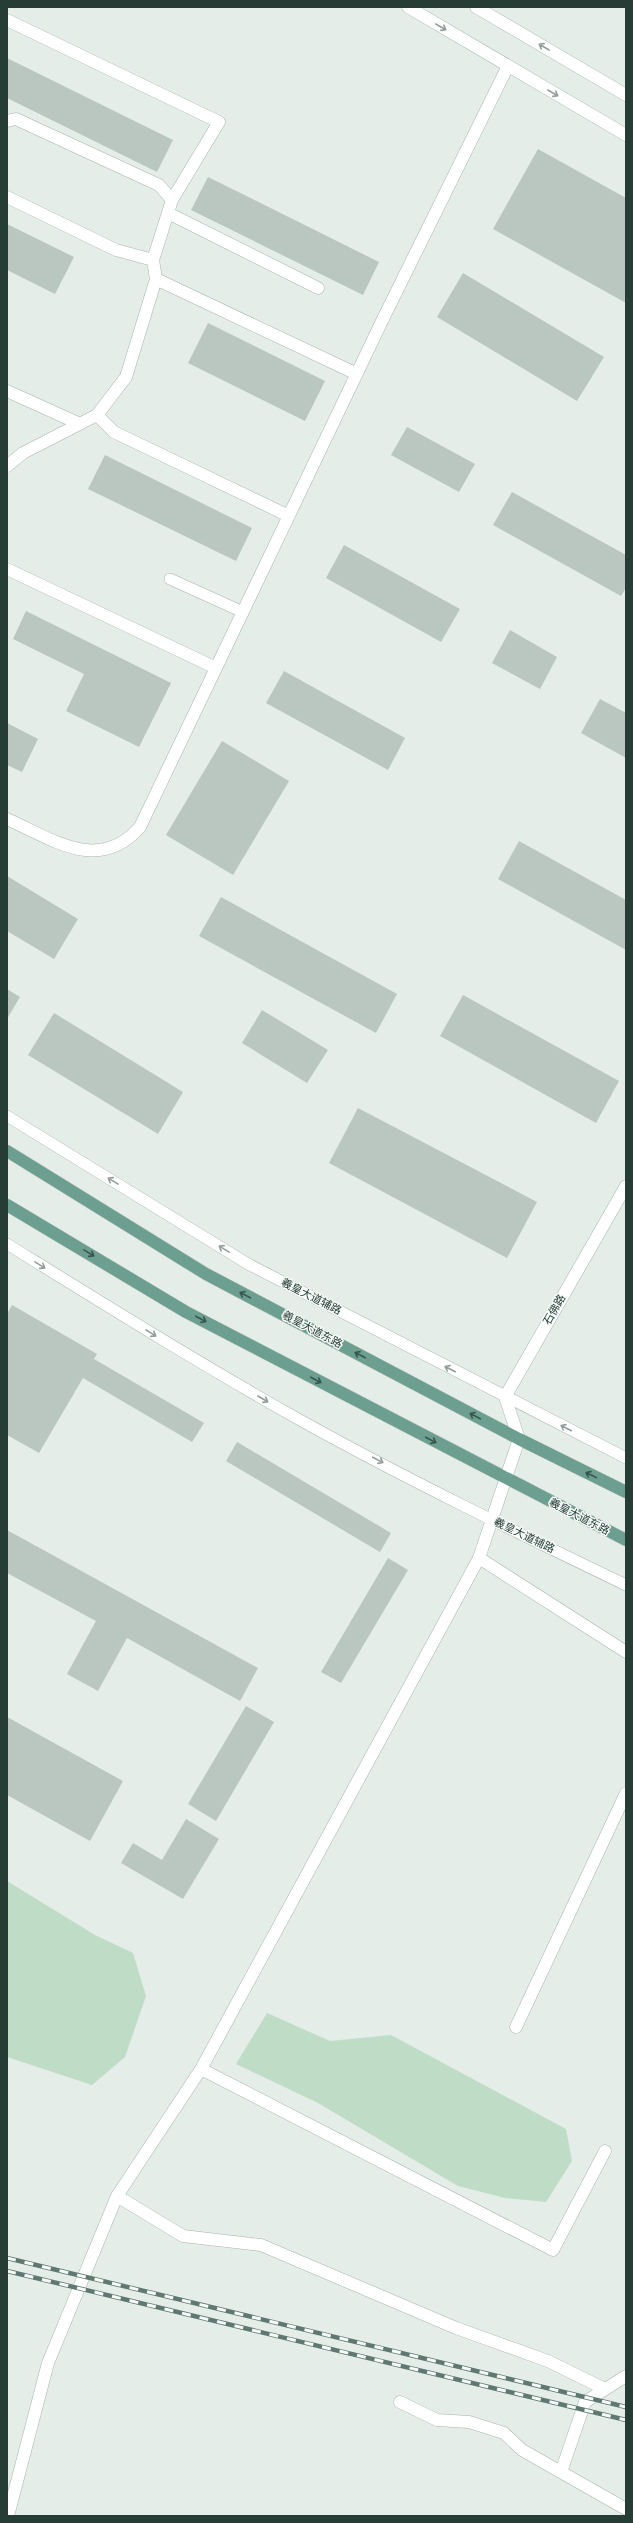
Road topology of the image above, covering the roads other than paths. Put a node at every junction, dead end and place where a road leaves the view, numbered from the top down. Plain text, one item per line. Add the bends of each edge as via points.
1 (408, 7) edge
2 (476, 7) edge
3 (7, 20) edge
4 (508, 66) junction
5 (626, 95) edge
6 (7, 121) edge
7 (626, 135) edge
8 (7, 197) edge
9 (172, 200) junction
10 (168, 213) junction
11 (153, 260) junction
12 (156, 279) junction
13 (318, 288) dead end
14 (357, 374) junction
15 (7, 391) edge
16 (97, 415) junction
17 (80, 424) junction
18 (7, 466) edge
19 (289, 516) junction
20 (7, 569) edge
21 (170, 579) dead end
22 (243, 612) junction
23 (216, 668) junction
24 (7, 819) edge
25 (7, 1116) edge
26 (7, 1151) edge
27 (626, 1186) edge
28 (7, 1205) edge
29 (7, 1244) edge
30 (505, 1397) junction
31 (518, 1439) junction
32 (626, 1458) edge
33 (505, 1479) junction
34 (626, 1492) edge
35 (491, 1520) junction
36 (626, 1540) edge
37 (479, 1558) junction
38 (626, 1585) edge
39 (626, 1652) edge
40 (626, 1793) edge
41 (516, 2027) dead end
42 (201, 2069) junction
43 (605, 2151) dead end
44 (117, 2196) junction
45 (626, 2376) edge
46 (605, 2389) junction
47 (400, 2402) dead end
48 (561, 2472) junction
49 (626, 2509) edge
50 (8, 2516) edge

1 -> 4 street
5 -> 2 street
3 - 9 street via 219,122
4 -> 7 street
4 - 14 street
6 - 9 street via 16,119 159,185
8 - 11 street via 116,250
9 - 10 street
10 - 11 street
10 - 13 street
11 - 12 street
12 - 14 street
12 - 16 street via 126,377
14 - 19 street
15 - 17 street
16 - 17 street
16 - 19 street via 114,432
17 - 18 street via 23,452
19 - 22 street
20 - 23 street
21 - 22 lane
22 - 23 street
23 - 24 street via 140,827 124,842 103,851 81,851
30 -> 25 lane, 羲皇大道辅路 via 248,1264
31 -> 26 main road, 羲皇大道东路 via 206,1274
27 - 30 street, 石佛路
28 -> 33 main road, 羲皇大道东路 via 186,1312
29 -> 35 lane, 羲皇大道辅路 via 187,1355 287,1413
30 - 31 street
32 -> 30 lane, 羲皇大道辅路
31 - 33 street
34 -> 31 main road, 羲皇大道东路
33 - 35 street
33 - 36 main road, 羲皇大道东路
35 - 37 street
35 - 38 lane, 羲皇大道辅路
37 - 39 street
37 - 42 street
40 - 41 street
42 - 43 street via 553,2250
42 - 44 street
44 - 46 street via 183,2236 261,2244 456,2328 548,2361
44 - 50 street via 48,2363
45 - 46 street
46 - 48 street via 585,2402
47 - 48 street via 438,2420 469,2422 504,2433 522,2450
48 - 49 street

